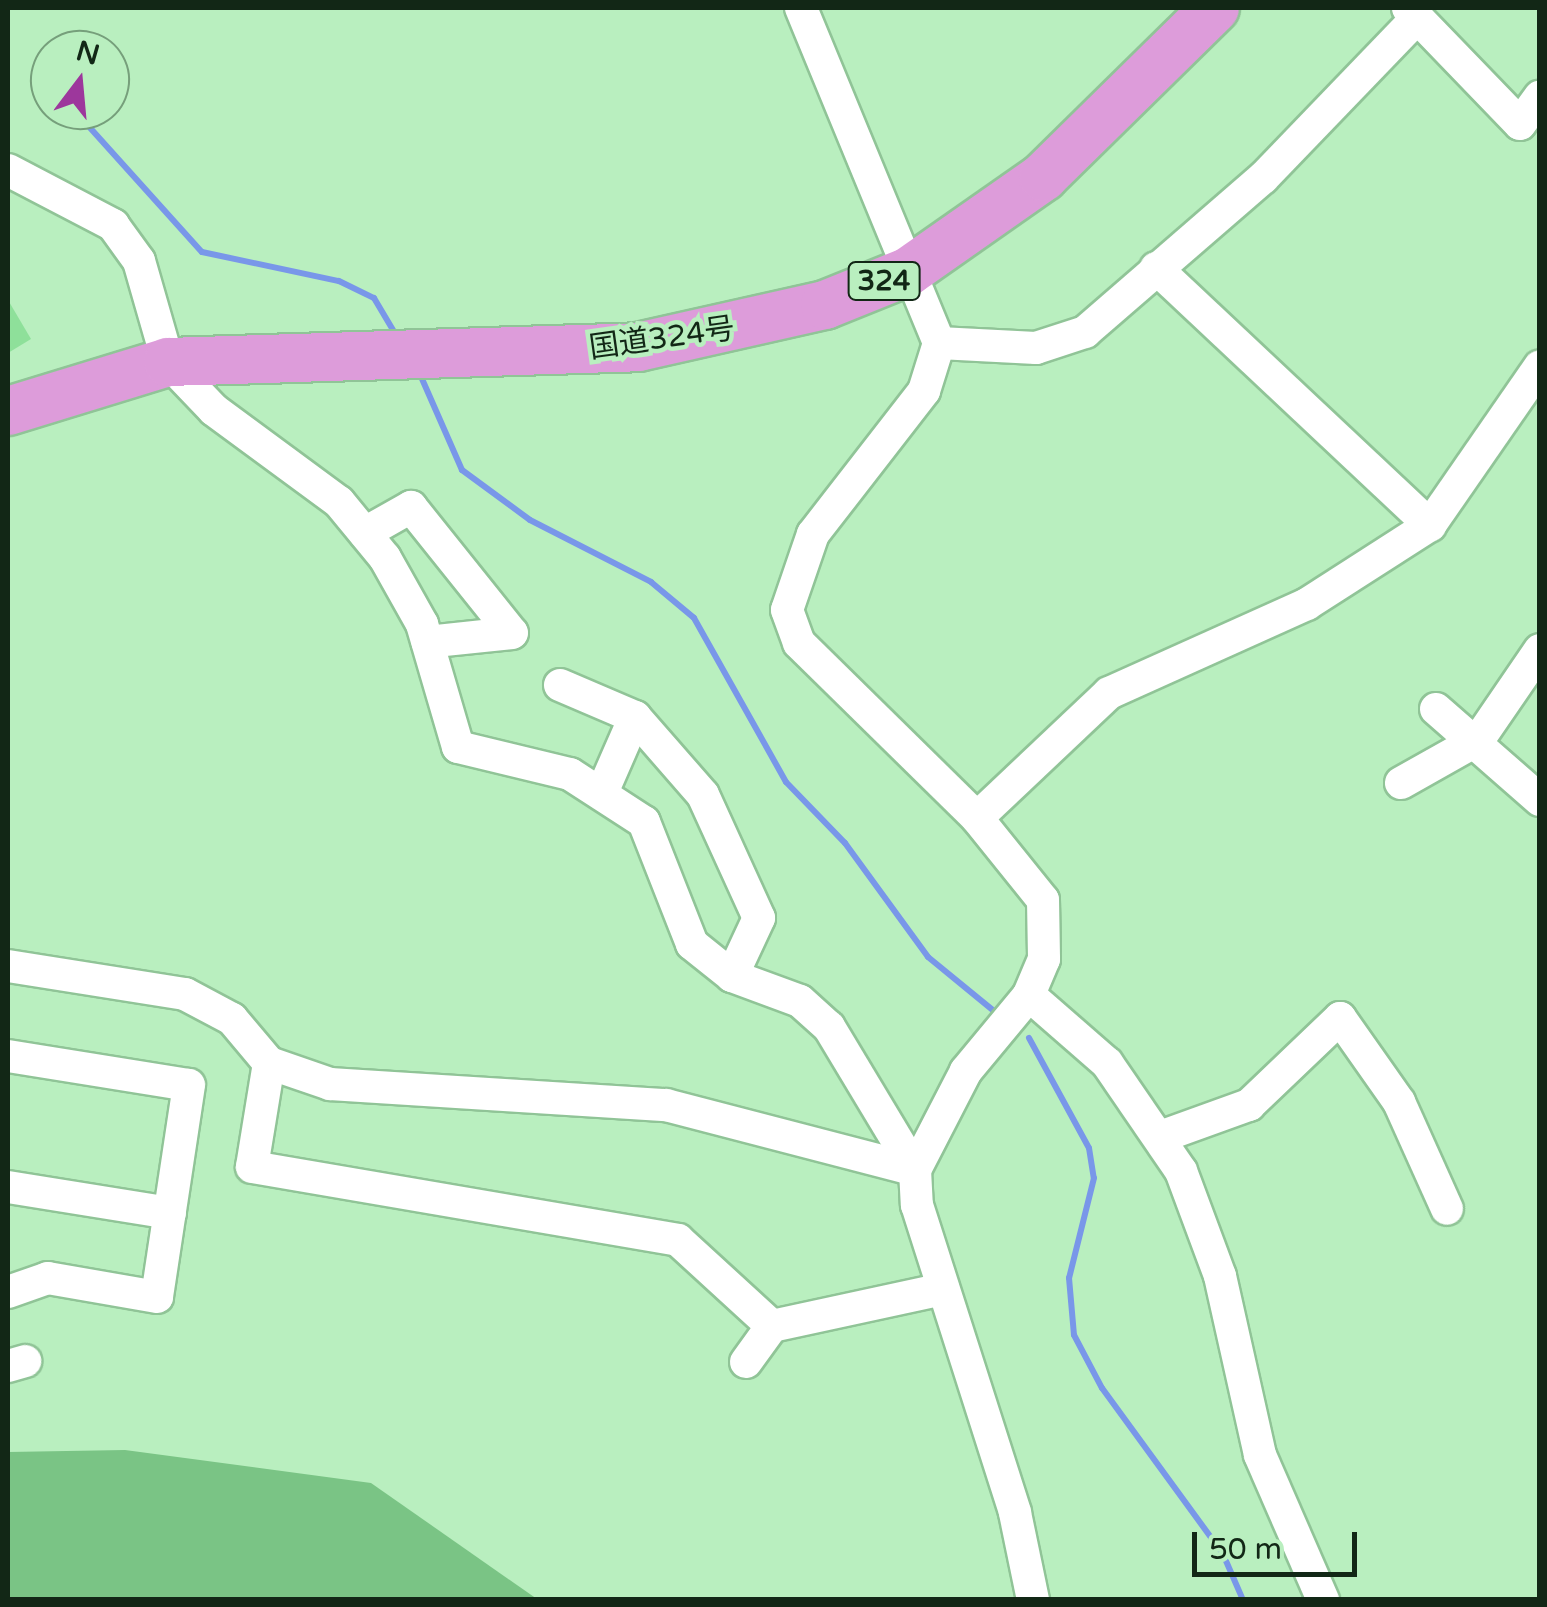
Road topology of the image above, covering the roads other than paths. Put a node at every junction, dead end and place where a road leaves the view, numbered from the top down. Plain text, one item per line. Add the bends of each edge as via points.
1 (801, 8) edge
2 (1214, 8) edge
3 (1412, 13) edge
4 (1540, 96) edge
5 (8, 170) edge
6 (1156, 268) junction
7 (909, 271) junction
8 (938, 343) junction
9 (168, 362) junction
10 (1540, 366) edge
11 (8, 411) edge
12 (1430, 525) junction
13 (365, 533) junction
14 (427, 642) junction
15 (1540, 650) edge
16 (560, 685) dead end
17 (1436, 709) dead end
18 (635, 718) junction
19 (1479, 739) junction
20 (1401, 783) dead end
21 (604, 788) junction
22 (1540, 800) edge
23 (978, 818) junction
24 (8, 966) edge
25 (732, 976) junction
26 (1029, 995) junction
27 (8, 1056) edge
28 (269, 1063) junction
29 (1160, 1137) junction
30 (915, 1170) junction
31 (8, 1187) edge
32 (1447, 1209) dead end
33 (170, 1213) junction
34 (943, 1288) junction
35 (8, 1292) edge
36 (772, 1326) junction
37 (746, 1362) dead end
38 (1038, 1597) edge
39 (1323, 1600) edge

1 - 7 street
2 - 7 highway, 国道324号 / 324 via 1106,124
3 - 4 street via 1520,124
3 - 6 street via 1263,178
5 - 9 street via 113,224 144,275
6 - 8 street via 1085,332 1036,348
6 - 12 street
7 - 8 street
7 - 9 highway, 国道324号 / 324 via 733,331 461,357
8 - 23 street via 924,391 813,534 787,610 811,656
9 - 11 highway, 国道324号 / 324
9 - 13 street
10 - 12 street
12 - 23 street via 1307,604 1108,693
13 - 14 street
13 - 14 street via 411,508 512,633
14 - 21 street via 458,747
15 - 19 street
16 - 18 street
17 - 19 street
18 - 21 street
18 - 25 street via 703,795 758,918
19 - 20 street
19 - 22 street
21 - 25 street via 644,822 692,944
23 - 26 street via 1043,900 1044,959
24 - 28 street via 185,994 232,1019
25 - 30 street via 800,1001 829,1027
26 - 29 street via 1107,1063
26 - 30 street via 966,1071
27 - 33 street via 189,1085
28 - 30 street via 330,1084 666,1105
28 - 36 street via 252,1167 678,1240
29 - 32 street via 1248,1105 1340,1018 1399,1102
29 - 39 street via 1220,1276 1260,1455
30 - 34 street
31 - 33 street
33 - 35 street via 157,1298 48,1278
34 - 36 street
34 - 38 street
36 - 37 street

